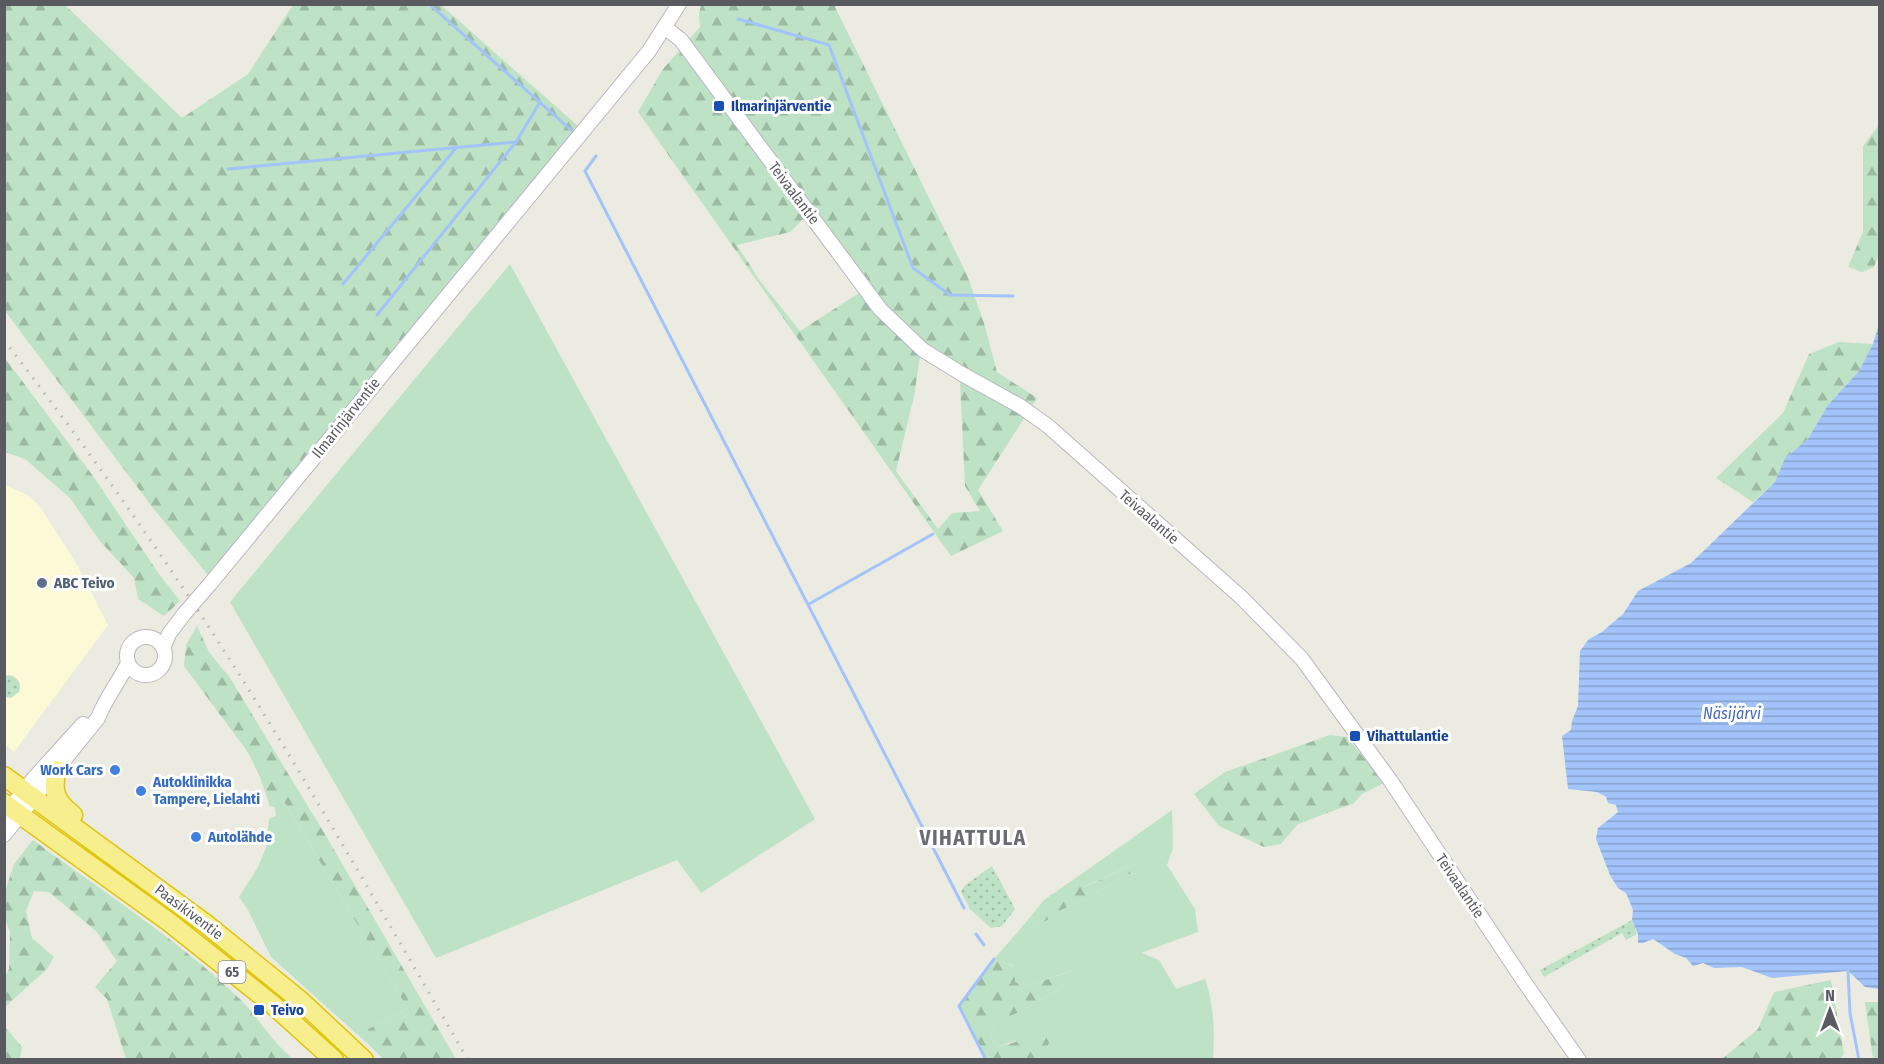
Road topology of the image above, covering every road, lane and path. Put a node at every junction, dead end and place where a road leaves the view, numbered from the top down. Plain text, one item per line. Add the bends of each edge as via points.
1 (679, 4) edge
2 (666, 28) junction
3 (169, 634) junction
4 (153, 638) junction
5 (163, 648) junction
6 (128, 663) junction
7 (139, 674) junction
8 (119, 684) junction
9 (102, 708) junction
10 (57, 770) junction
11 (4, 776) edge
12 (28, 794) junction
13 (10, 810) edge
14 (4, 835) edge
15 (123, 864) junction
16 (334, 1059) edge
17 (364, 1059) edge
18 (1579, 1059) edge

1 - 2 main road, Ilmarinjärventie
2 - 3 main road, Ilmarinjärventie, bridge
2 - 18 main road, Teivaalantie via 681,40 880,309 904,334 937,359 1048,426 1242,598 1302,659 1390,780
3 - 4 main road
3 - 5 main road, Ilmarinjärventie
4 - 5 main road
4 - 6 main road via 143,637 132,643
5 - 7 main road via 164,660 159,669 150,675
6 - 7 main road
6 - 8 main road
7 - 8 main road
8 - 9 main road
9 - 10 main road
9 - 12 main road via 92,713
10 - 12 main road
10 - 15 highway via 53,784 57,801 118,852
11 - 12 highway, 65
12 - 13 main road
12 - 15 highway, Paasikiventie / 65
13 - 14 main road
13 - 16 highway, Paasikiventie / 65 via 168,922 273,1004
15 - 17 highway, Paasikiventie / 65 via 237,948

